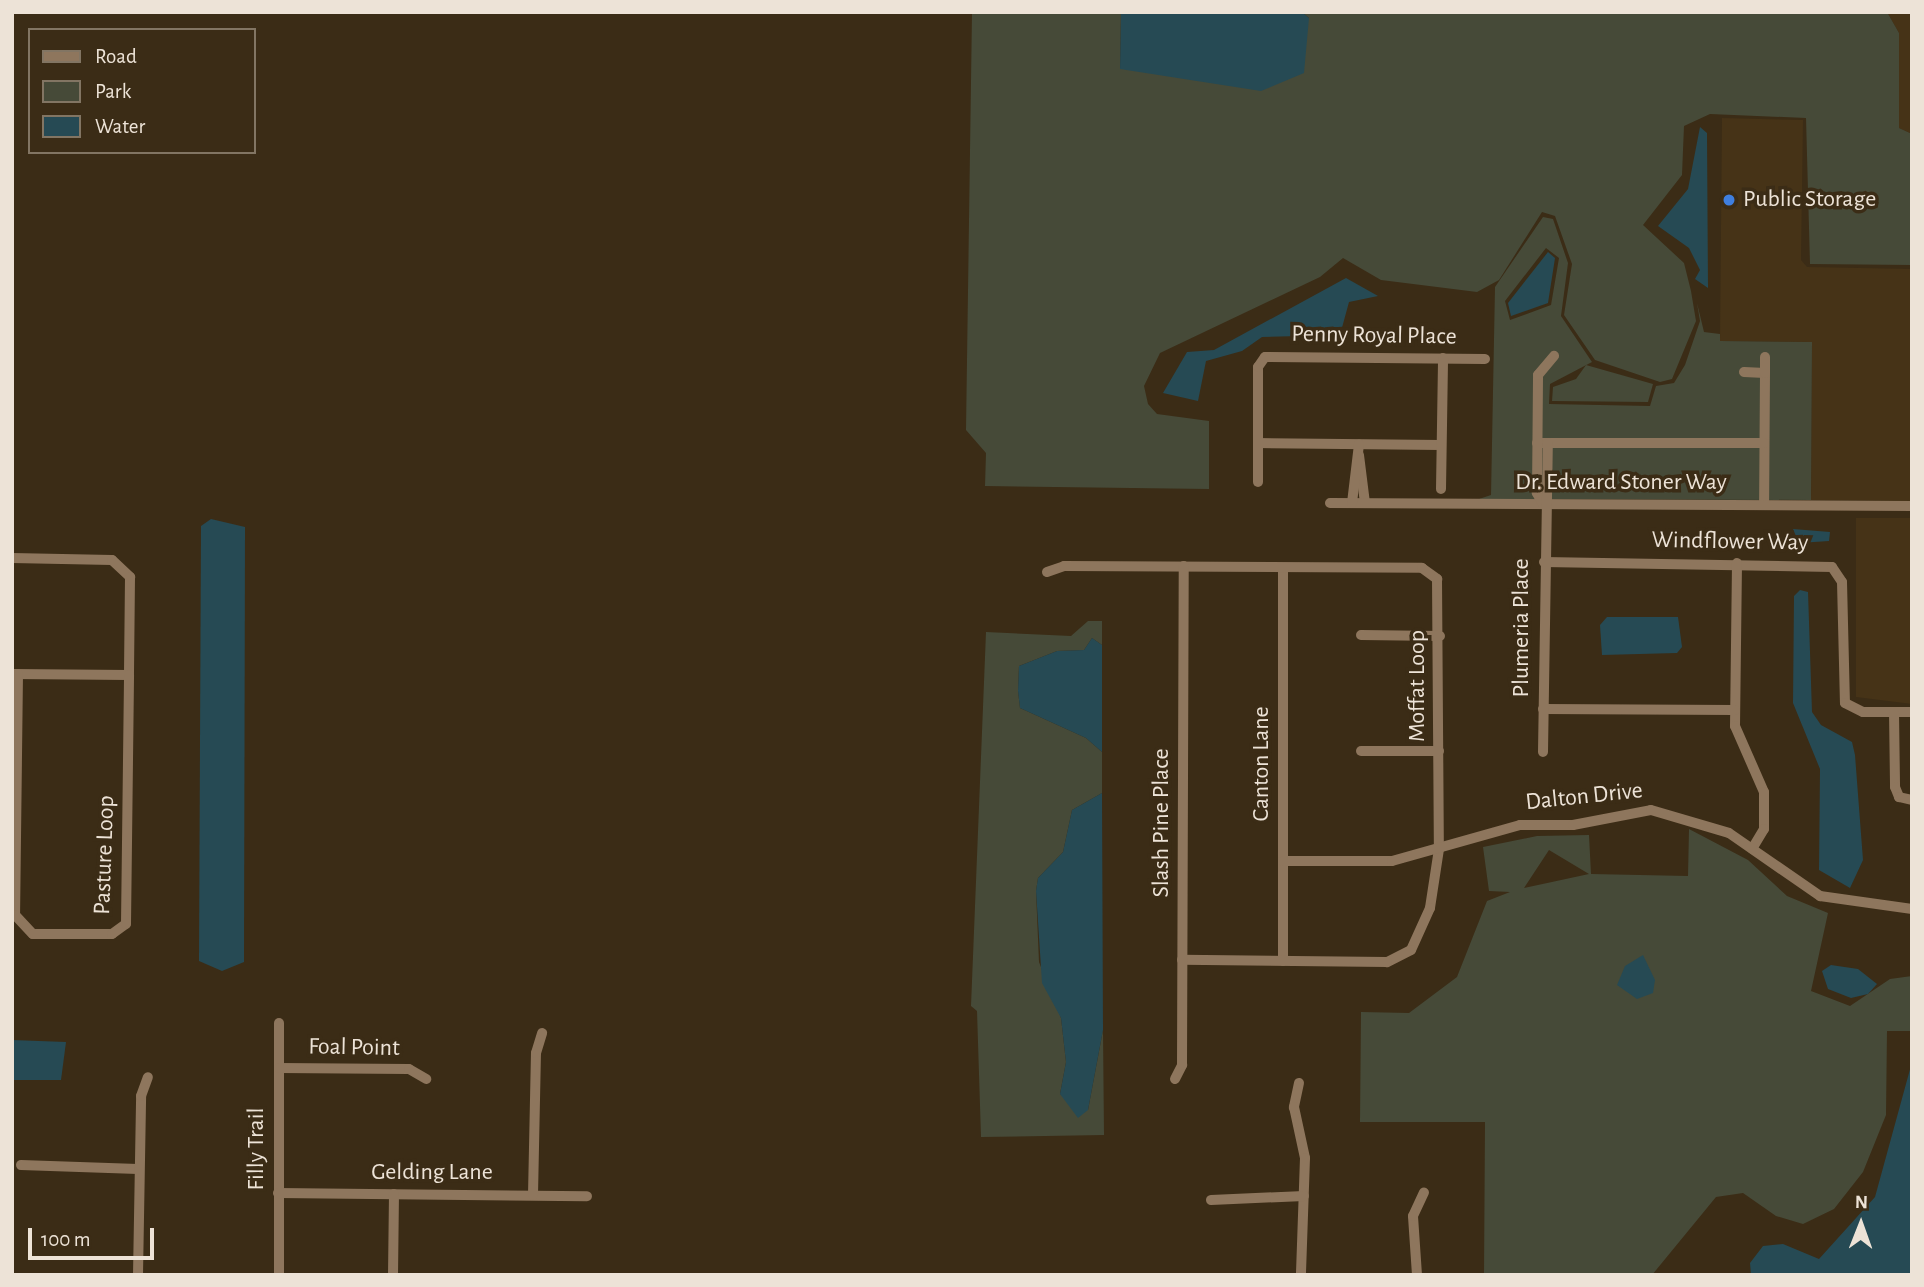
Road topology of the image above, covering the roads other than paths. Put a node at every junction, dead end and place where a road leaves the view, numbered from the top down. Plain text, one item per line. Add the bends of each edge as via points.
1 (1554, 356) dead end
2 (1765, 357) dead end
3 (1443, 358) junction
4 (1485, 359) dead end
5 (1744, 372) dead end
6 (1765, 373) junction
7 (1258, 443) junction
8 (1543, 443) junction
9 (1764, 443) junction
10 (1441, 445) junction
11 (1359, 449) junction
12 (1359, 475) junction
13 (1258, 482) dead end
14 (1441, 489) dead end
15 (1330, 502) dead end
16 (1352, 503) junction
17 (1365, 503) junction
18 (1544, 504) junction
19 (1764, 505) junction
20 (1912, 506) edge
21 (12, 558) edge
22 (1544, 562) junction
23 (1737, 563) junction
24 (1184, 566) junction
25 (1283, 568) junction
26 (1047, 572) dead end
27 (1361, 635) dead end
28 (1440, 636) junction
29 (15, 674) edge
30 (129, 675) junction
31 (1543, 709) junction
32 (1735, 710) junction
33 (1894, 712) junction
34 (1912, 712) edge
35 (1361, 751) dead end
36 (1439, 751) junction
37 (1543, 752) dead end
38 (1912, 800) edge
39 (1439, 849) junction
40 (1752, 849) junction
41 (1283, 861) junction
42 (1912, 909) edge
43 (1182, 960) junction
44 (1283, 961) junction
45 (279, 1023) dead end
46 (542, 1033) dead end
47 (279, 1068) junction
48 (148, 1077) dead end
49 (426, 1079) dead end
50 (1175, 1079) dead end
51 (1299, 1083) dead end
52 (21, 1164) dead end
53 (138, 1170) junction
54 (1424, 1192) dead end
55 (278, 1193) junction
56 (394, 1194) junction
57 (533, 1195) junction
58 (587, 1196) dead end
59 (1304, 1196) junction
60 (1210, 1200) dead end
61 (138, 1275) edge
62 (279, 1275) edge
63 (393, 1275) edge
64 (1301, 1275) edge
65 (1417, 1275) edge

1 - 8 street, Plumeria Place via 1538,375
2 - 6 street
3 - 4 street, Penny Royal Place
3 - 7 street, Penny Royal Place via 1265,357 1258,368
3 - 10 street
5 - 6 street
6 - 9 street
7 - 11 street
7 - 13 street, Penny Royal Place
8 - 9 street
8 - 18 street, Plumeria Place
9 - 19 street
10 - 11 street
10 - 14 street
11 - 12 street
12 - 16 street
12 - 17 street
15 - 16 street, Dr. Edward Stoner Way
16 - 17 street, Dr. Edward Stoner Way
17 - 18 street, Dr. Edward Stoner Way
18 - 19 street, Dr. Edward Stoner Way
18 - 22 street, Plumeria Place
19 - 20 street, Dr. Edward Stoner Way
21 - 30 street via 121,562 130,577
22 - 23 street, Windflower Way
22 - 31 street, Plumeria Place
23 - 32 street
23 - 33 street, Windflower Way via 1822,564 1839,572 1845,703 1863,712
24 - 25 street, Moffat Loop
24 - 26 street, Moffat Loop via 1064,566
24 - 43 street, Slash Pine Place
25 - 28 street, Moffat Loop via 1430,571 1440,586
25 - 41 street, Canton Lane
27 - 28 street
28 - 36 street, Moffat Loop
29 - 30 street
29 - 30 street, Pasture Loop via 15,915 33,934 112,934 126,924
31 - 32 street
31 - 37 street, Plumeria Place
32 - 40 street via 1737,737 1764,792 1764,829
33 - 34 street, Windflower Way
33 - 38 street via 1895,787 1899,797
35 - 36 street
36 - 39 street, Moffat Loop
39 - 40 street, Dalton Drive via 1520,825 1573,825 1651,810 1697,819
39 - 41 street, Dalton Drive via 1392,861
39 - 44 street, Moffat Loop via 1430,908 1403,959
40 - 42 street, Dalton Drive via 1830,900
41 - 44 street, Canton Lane
43 - 44 street, Moffat Loop
43 - 50 street, Slash Pine Place via 1182,1065
45 - 47 street, Filly Trail
46 - 57 street via 536,1053
47 - 49 street, Foal Point via 409,1069
47 - 55 street, Filly Trail
48 - 53 street
51 - 59 street via 1294,1107 1305,1158
52 - 53 street
53 - 61 street
54 - 65 street via 1413,1216
55 - 56 street, Gelding Lane
55 - 62 street, Filly Trail
56 - 57 street, Gelding Lane
56 - 63 street
57 - 58 street, Gelding Lane
59 - 60 street
59 - 64 street

